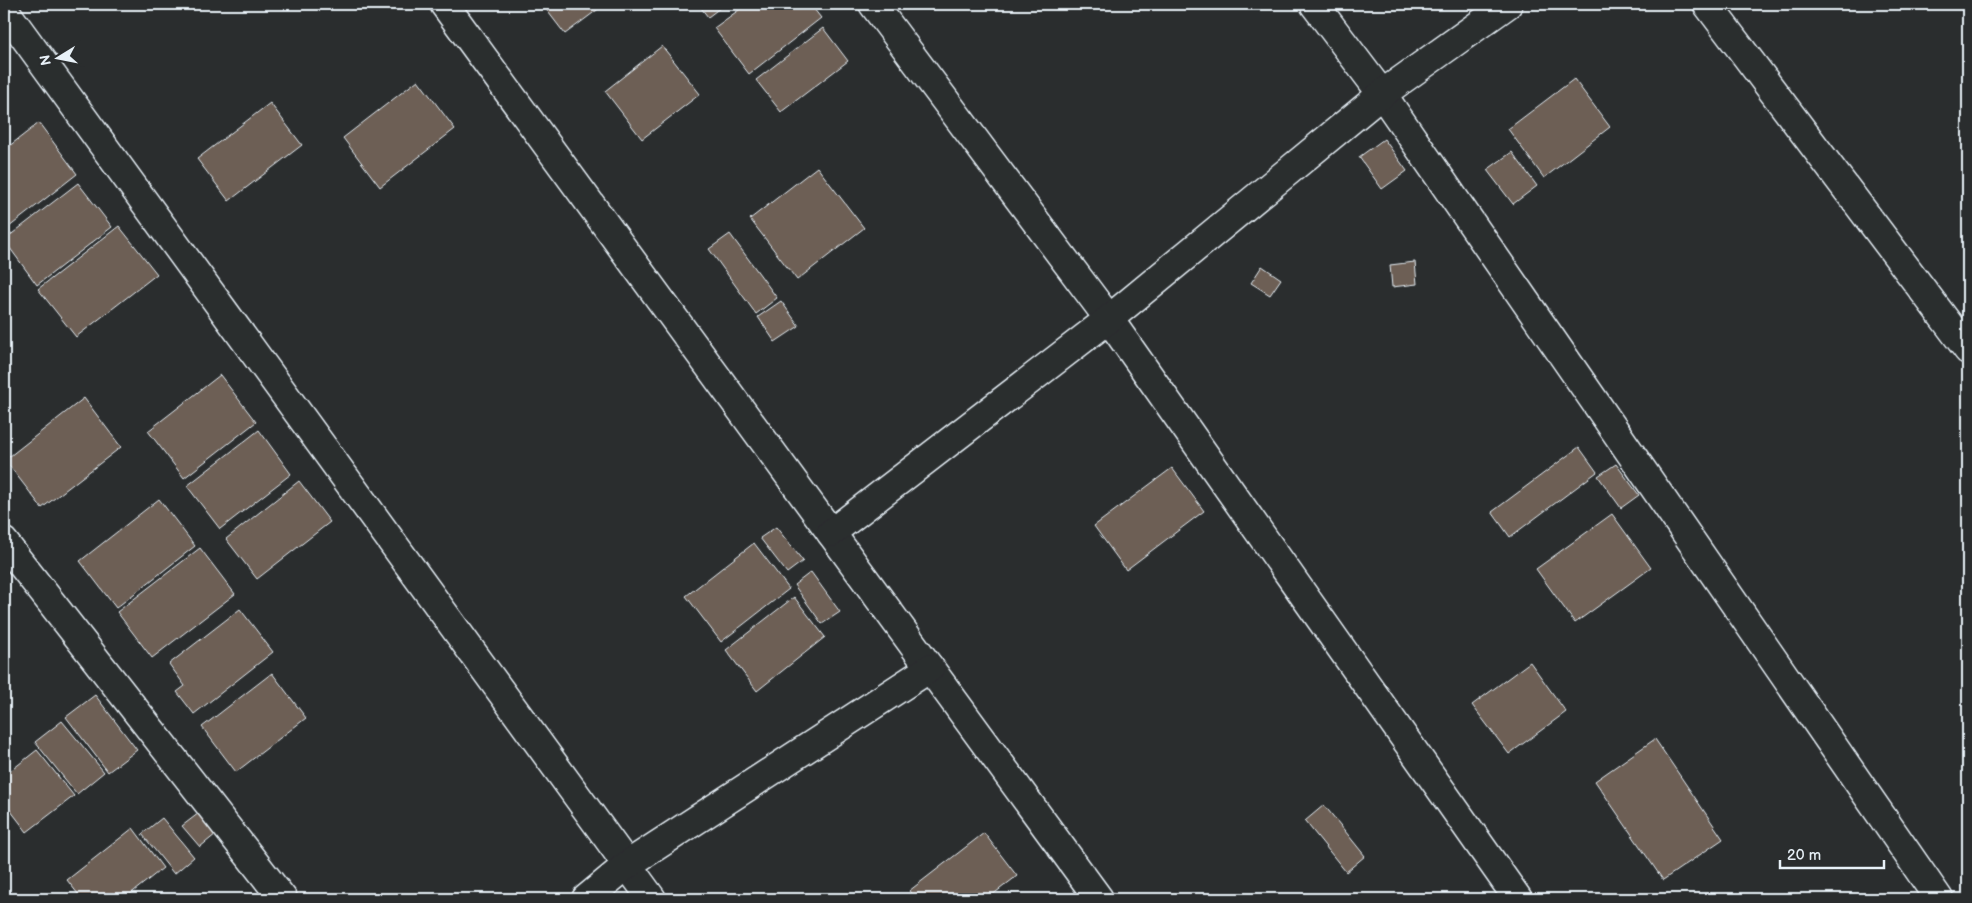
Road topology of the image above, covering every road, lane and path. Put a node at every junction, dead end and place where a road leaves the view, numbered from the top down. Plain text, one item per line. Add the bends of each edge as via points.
1 (444, 4) edge
2 (874, 4) edge
3 (1314, 4) edge
4 (1508, 4) edge
5 (1707, 4) edge
6 (13, 13) edge
7 (1382, 94) junction
8 (1109, 319) junction
9 (1968, 350) edge
10 (831, 533) junction
11 (4, 542) edge
12 (930, 668) junction
13 (627, 865) junction
14 (283, 899) edge
15 (586, 899) edge
16 (652, 899) edge
17 (1099, 899) edge
18 (1518, 899) edge
19 (1939, 899) edge

1 - 10 street
2 - 8 street
3 - 7 street
4 - 7 street
5 - 9 street
6 - 13 street
7 - 8 street
7 - 19 street
8 - 10 street
8 - 18 street
10 - 12 street
11 - 14 street
12 - 13 street
12 - 17 street
13 - 15 street
13 - 16 street

